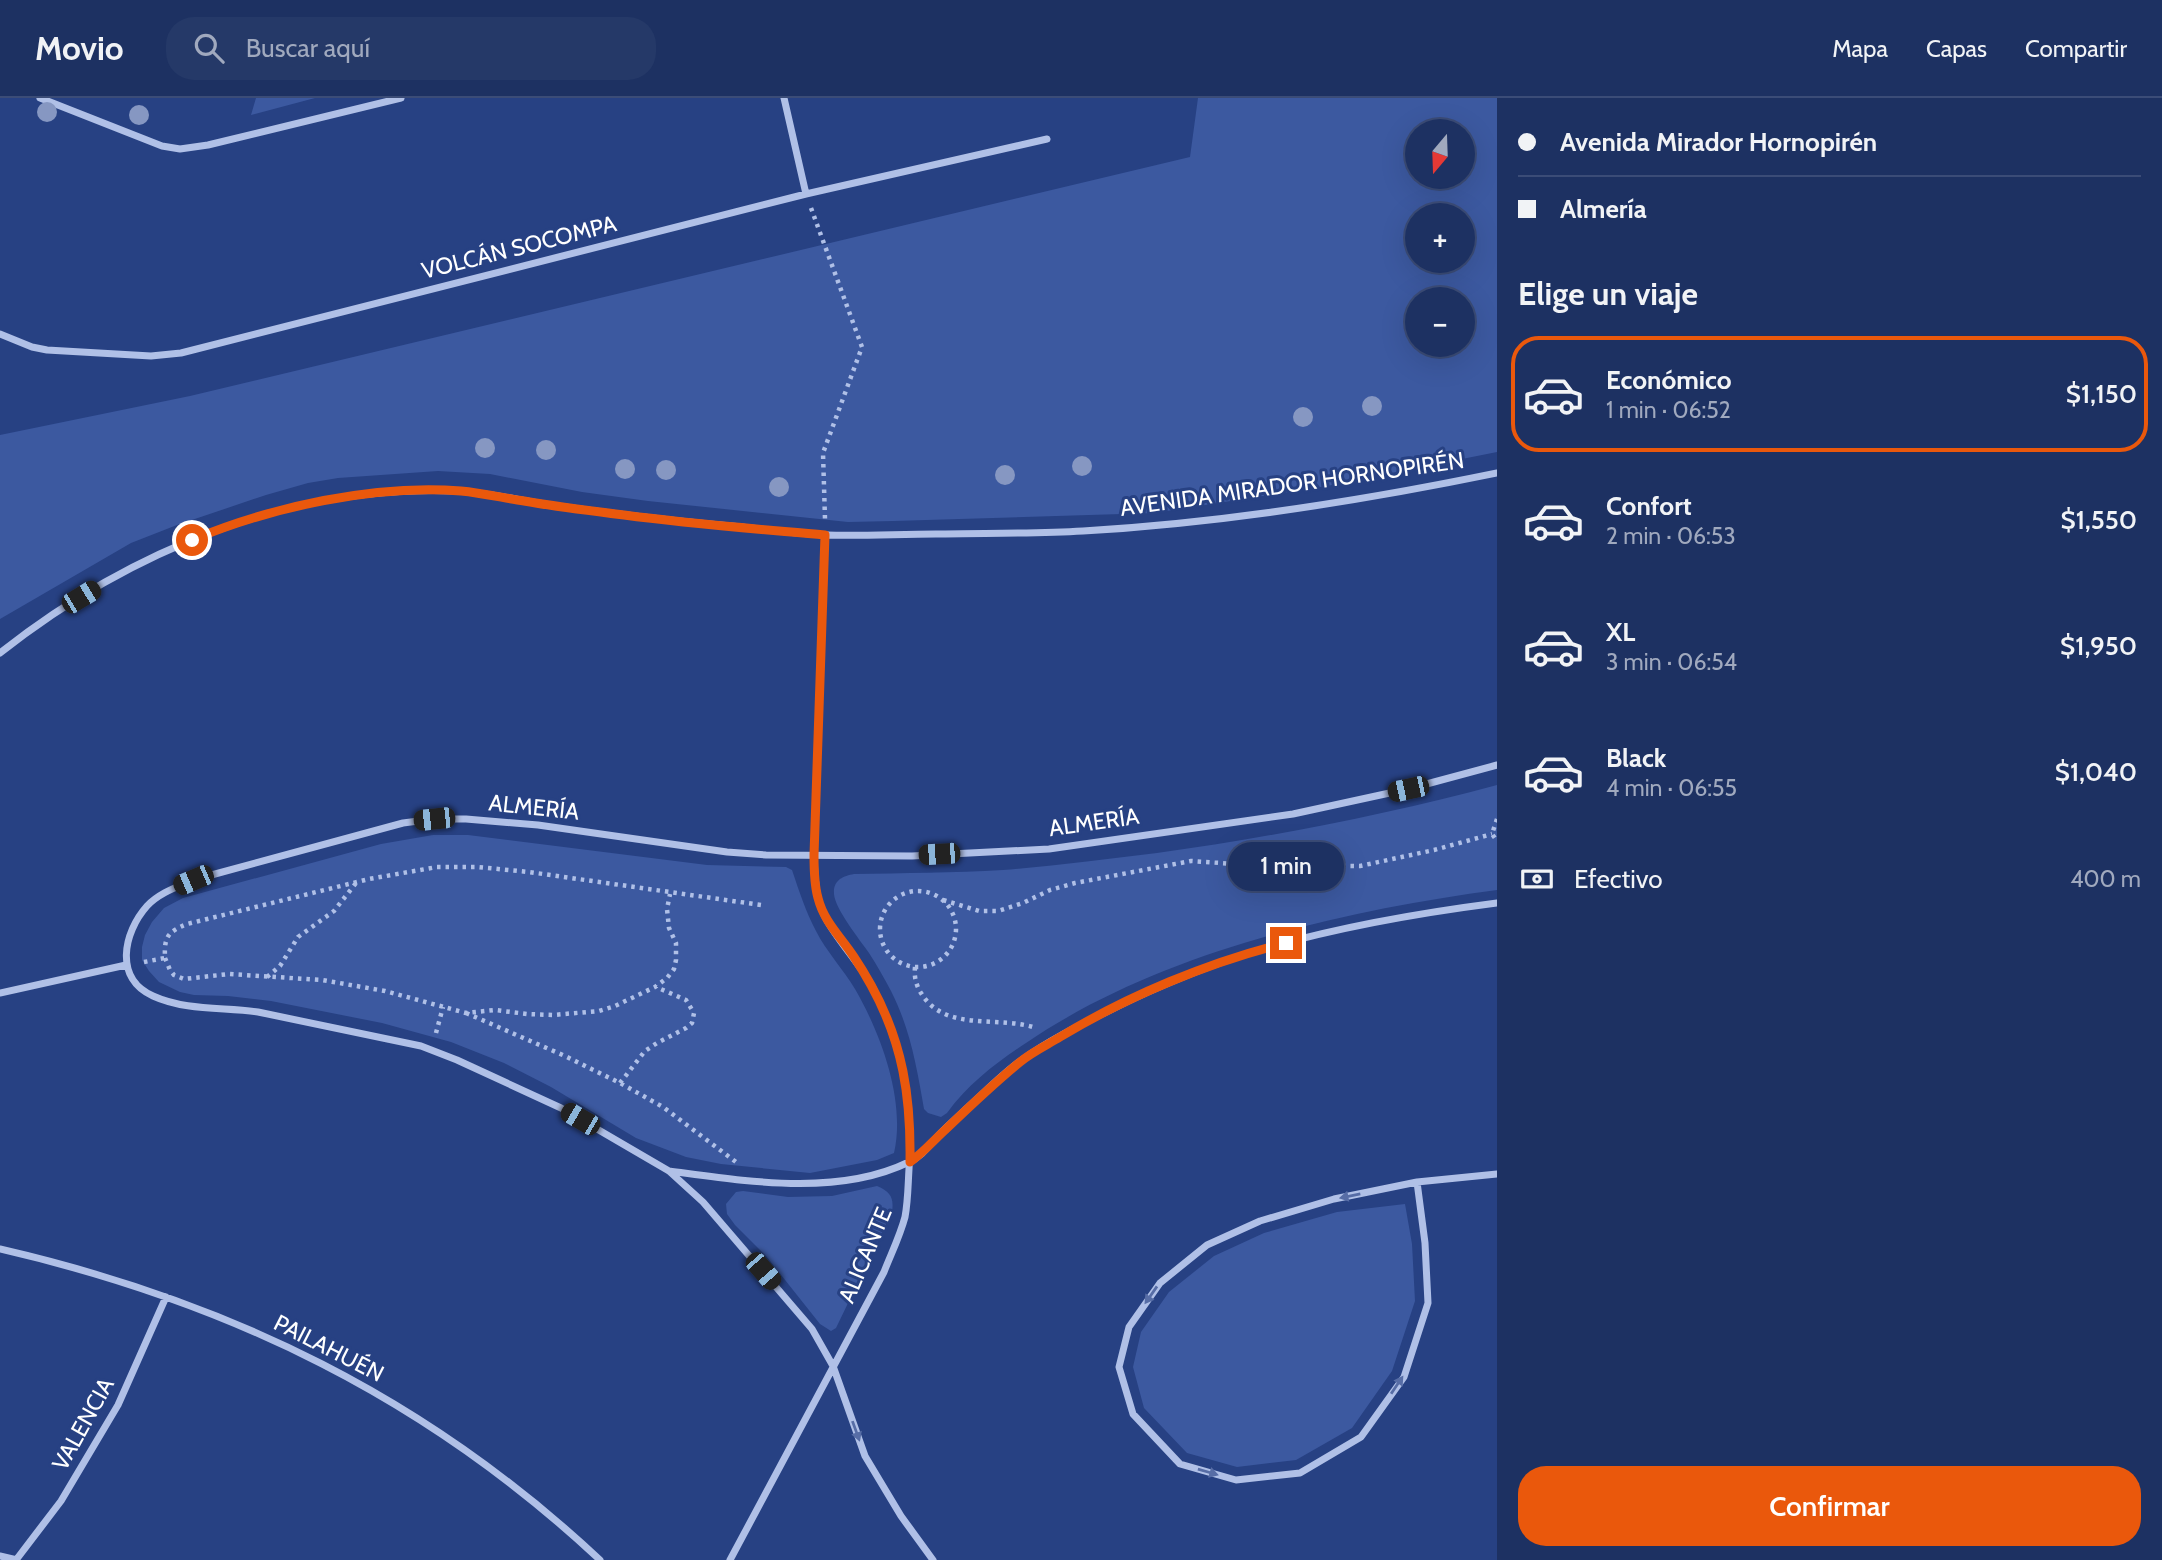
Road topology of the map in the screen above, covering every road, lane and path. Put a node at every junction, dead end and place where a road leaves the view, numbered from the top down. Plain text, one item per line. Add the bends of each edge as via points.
1 (40, 98) edge
2 (401, 98) edge
3 (783, 98) edge
4 (1047, 139) dead end
5 (806, 194) junction
6 (0, 334) edge
7 (1497, 473) edge
8 (825, 535) junction
9 (0, 653) edge
10 (1497, 765) edge
11 (1497, 819) edge
12 (1492, 834) junction
13 (1497, 841) edge
14 (814, 855) junction
15 (357, 882) junction
16 (670, 894) junction
17 (943, 900) junction
18 (1497, 903) edge
19 (761, 905) dead end
20 (164, 958) junction
21 (126, 965) junction
22 (915, 967) junction
23 (265, 978) junction
24 (655, 987) junction
25 (0, 993) edge
26 (443, 1007) junction
27 (466, 1013) junction
28 (1060, 1037) junction
29 (432, 1050) junction
30 (620, 1083) junction
31 (910, 1162) junction
32 (669, 1171) junction
33 (1497, 1174) edge
34 (755, 1181) junction
35 (1417, 1182) junction
36 (0, 1250) edge
37 (166, 1297) junction
38 (833, 1366) junction
39 (0, 1556) edge
40 (17, 1560) edge
41 (600, 1560) edge
42 (730, 1560) edge
43 (933, 1560) edge

1 - 2 street via 180,149
3 - 5 street
4 - 5 street, VOLCÁN SOCOMPA
5 - 6 street, VOLCÁN SOCOMPA via 181,353 151,356 47,350
5 - 8 path via 862,347 822,453
7 - 8 street, AVENIDA MIRADOR HORNOPIRÉN via 1402,492 1162,525 1079,531
8 - 9 street, AVENIDA MIRADOR HORNOPIRÉN via 666,520 461,491 352,496 262,516 170,549 62,608
8 - 14 street, ALICANTE
10 - 14 street, ALMERÍA via 1293,814 1049,849 912,856
11 - 12 path
12 - 13 path
12 - 17 path via 1360,866 1191,861 1075,883 998,911 979,911
14 - 21 street, ALMERÍA via 727,852 466,819 403,823 206,876 168,891 147,906 136,922 128,938
14 - 31 street, ALICANTE via 817,898 824,916 872,987 897,1045 909,1105
15 - 16 path via 437,867 478,867
15 - 20 path via 187,924 168,935
15 - 23 path via 334,911 298,937 280,966
16 - 19 path
16 - 24 path via 667,909 676,960 667,978
17 - 22 path via 953,916 953,944 933,964
17 - 22 path via 926,892 906,892 890,902 881,919 884,947 897,961
18 - 28 street via 1355,927 1263,949 1142,995
20 - 21 path
20 - 23 path via 170,970 184,979 229,974
21 - 25 street
21 - 29 street via 141,989 161,1000 258,1012
22 - 28 path via 917,988 945,1014 1031,1026
23 - 26 path via 322,980
24 - 27 path via 599,1011
24 - 30 path via 686,1000 694,1013 692,1023 645,1051
26 - 27 path
26 - 29 path
27 - 30 path
28 - 31 street via 1021,1060
29 - 32 street via 561,1108
30 - 34 path via 663,1107
31 - 34 street via 841,1181
31 - 38 street, ALICANTE via 899,1234 884,1272
32 - 34 street
32 - 38 street via 703,1202 812,1329
33 - 35 street
35 -> 35 street via 1334,1199 1260,1221 1208,1245 1160,1283 1129,1327 1119,1367 1133,1414 1180,1464 1236,1480 1300,1472 1361,1437 1404,1377 1428,1303
36 - 37 street, PAILAHUÉN
37 - 40 street, VALENCIA via 118,1405 61,1501
37 - 41 street, PAILAHUÉN via 277,1341 373,1390 493,1469
38 - 42 street, ALICANTE
38 -> 43 street via 864,1455
39 - 40 street

